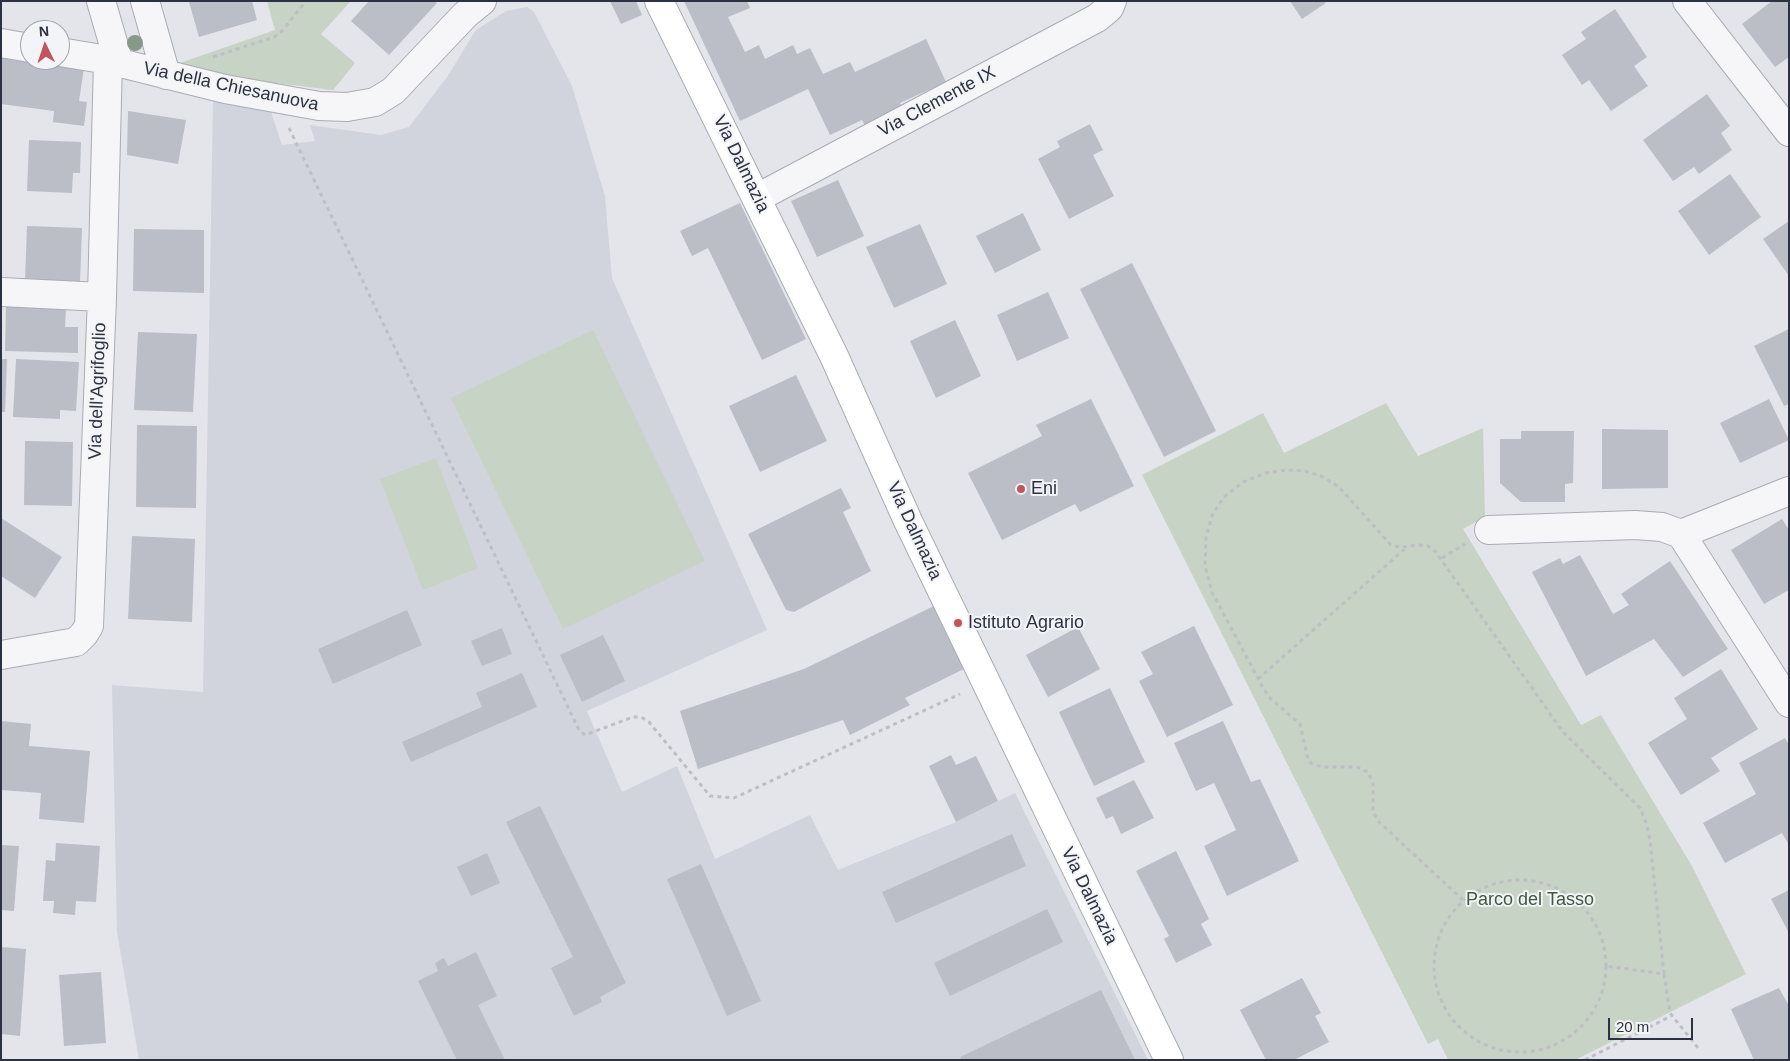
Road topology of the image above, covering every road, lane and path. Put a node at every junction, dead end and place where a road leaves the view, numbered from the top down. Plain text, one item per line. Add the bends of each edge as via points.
1 (101, 1) edge
2 (145, 1) edge
3 (306, 1) edge
4 (482, 1) edge
5 (660, 1) edge
6 (1112, 1) edge
7 (1687, 1) edge
8 (1, 43) edge
9 (20, 46) edge
10 (70, 54) edge
11 (210, 58) dead end
12 (113, 61) junction
13 (166, 75) junction
14 (275, 98) junction
15 (1789, 132) edge
16 (757, 198) junction
17 (1, 292) edge
18 (102, 297) junction
19 (1789, 491) edge
20 (1489, 530) dead end
21 (1681, 534) junction
22 (1407, 546) junction
23 (8, 648) edge
24 (1258, 679) junction
25 (987, 682) junction
26 (1789, 703) edge
27 (1463, 900) junction
28 (1606, 966) junction
29 (1664, 974) junction
30 (1673, 1015) junction
31 (1698, 1048) dead end
32 (1169, 1060) edge
33 (1585, 1060) edge

1 - 12 street, Via dell'Agrifoglio
2 - 13 street
3 - 11 path via 274,37
4 - 14 street, Via della Chiesanuova via 401,84 375,102 332,108
5 - 16 street, Via Dalmazia
6 - 16 street, Via Clemente IX via 1097,18
7 - 15 street
8 - 9 street
10 - 12 street, Via della Chiesanuova
12 - 13 street, Via della Chiesanuova
12 - 18 street, Via dell'Agrifoglio
13 - 14 street, Via della Chiesanuova
14 - 25 path via 579,730 586,735 641,717 649,722 710,796 734,798
16 - 25 street, Via Dalmazia
17 - 18 street
18 - 23 street, Via dell'Agrifoglio via 89,626 76,642
19 - 21 street
20 - 21 street via 1649,525
21 - 26 street
22 - 24 path
22 - 24 path via 1391,546 1339,487 1313,473 1296,470 1266,473 1230,491 1218,505 1209,525 1205,566 1212,592
22 - 29 path via 1428,546 1442,558 1563,732 1640,808 1650,840
24 - 27 path via 1270,698 1300,724 1311,763 1322,767 1357,767 1368,772 1374,783 1373,811 1378,821
25 - 32 street, Via Dalmazia
27 - 28 path via 1484,887 1508,881 1532,880 1556,888 1577,901 1593,920 1603,942
27 - 28 path via 1443,925 1437,940 1435,986 1448,1014 1483,1045 1529,1052 1552,1046 1573,1035 1594,1011 1605,982
28 - 29 path
29 - 30 path via 1670,1013
30 - 31 path
30 - 33 path

